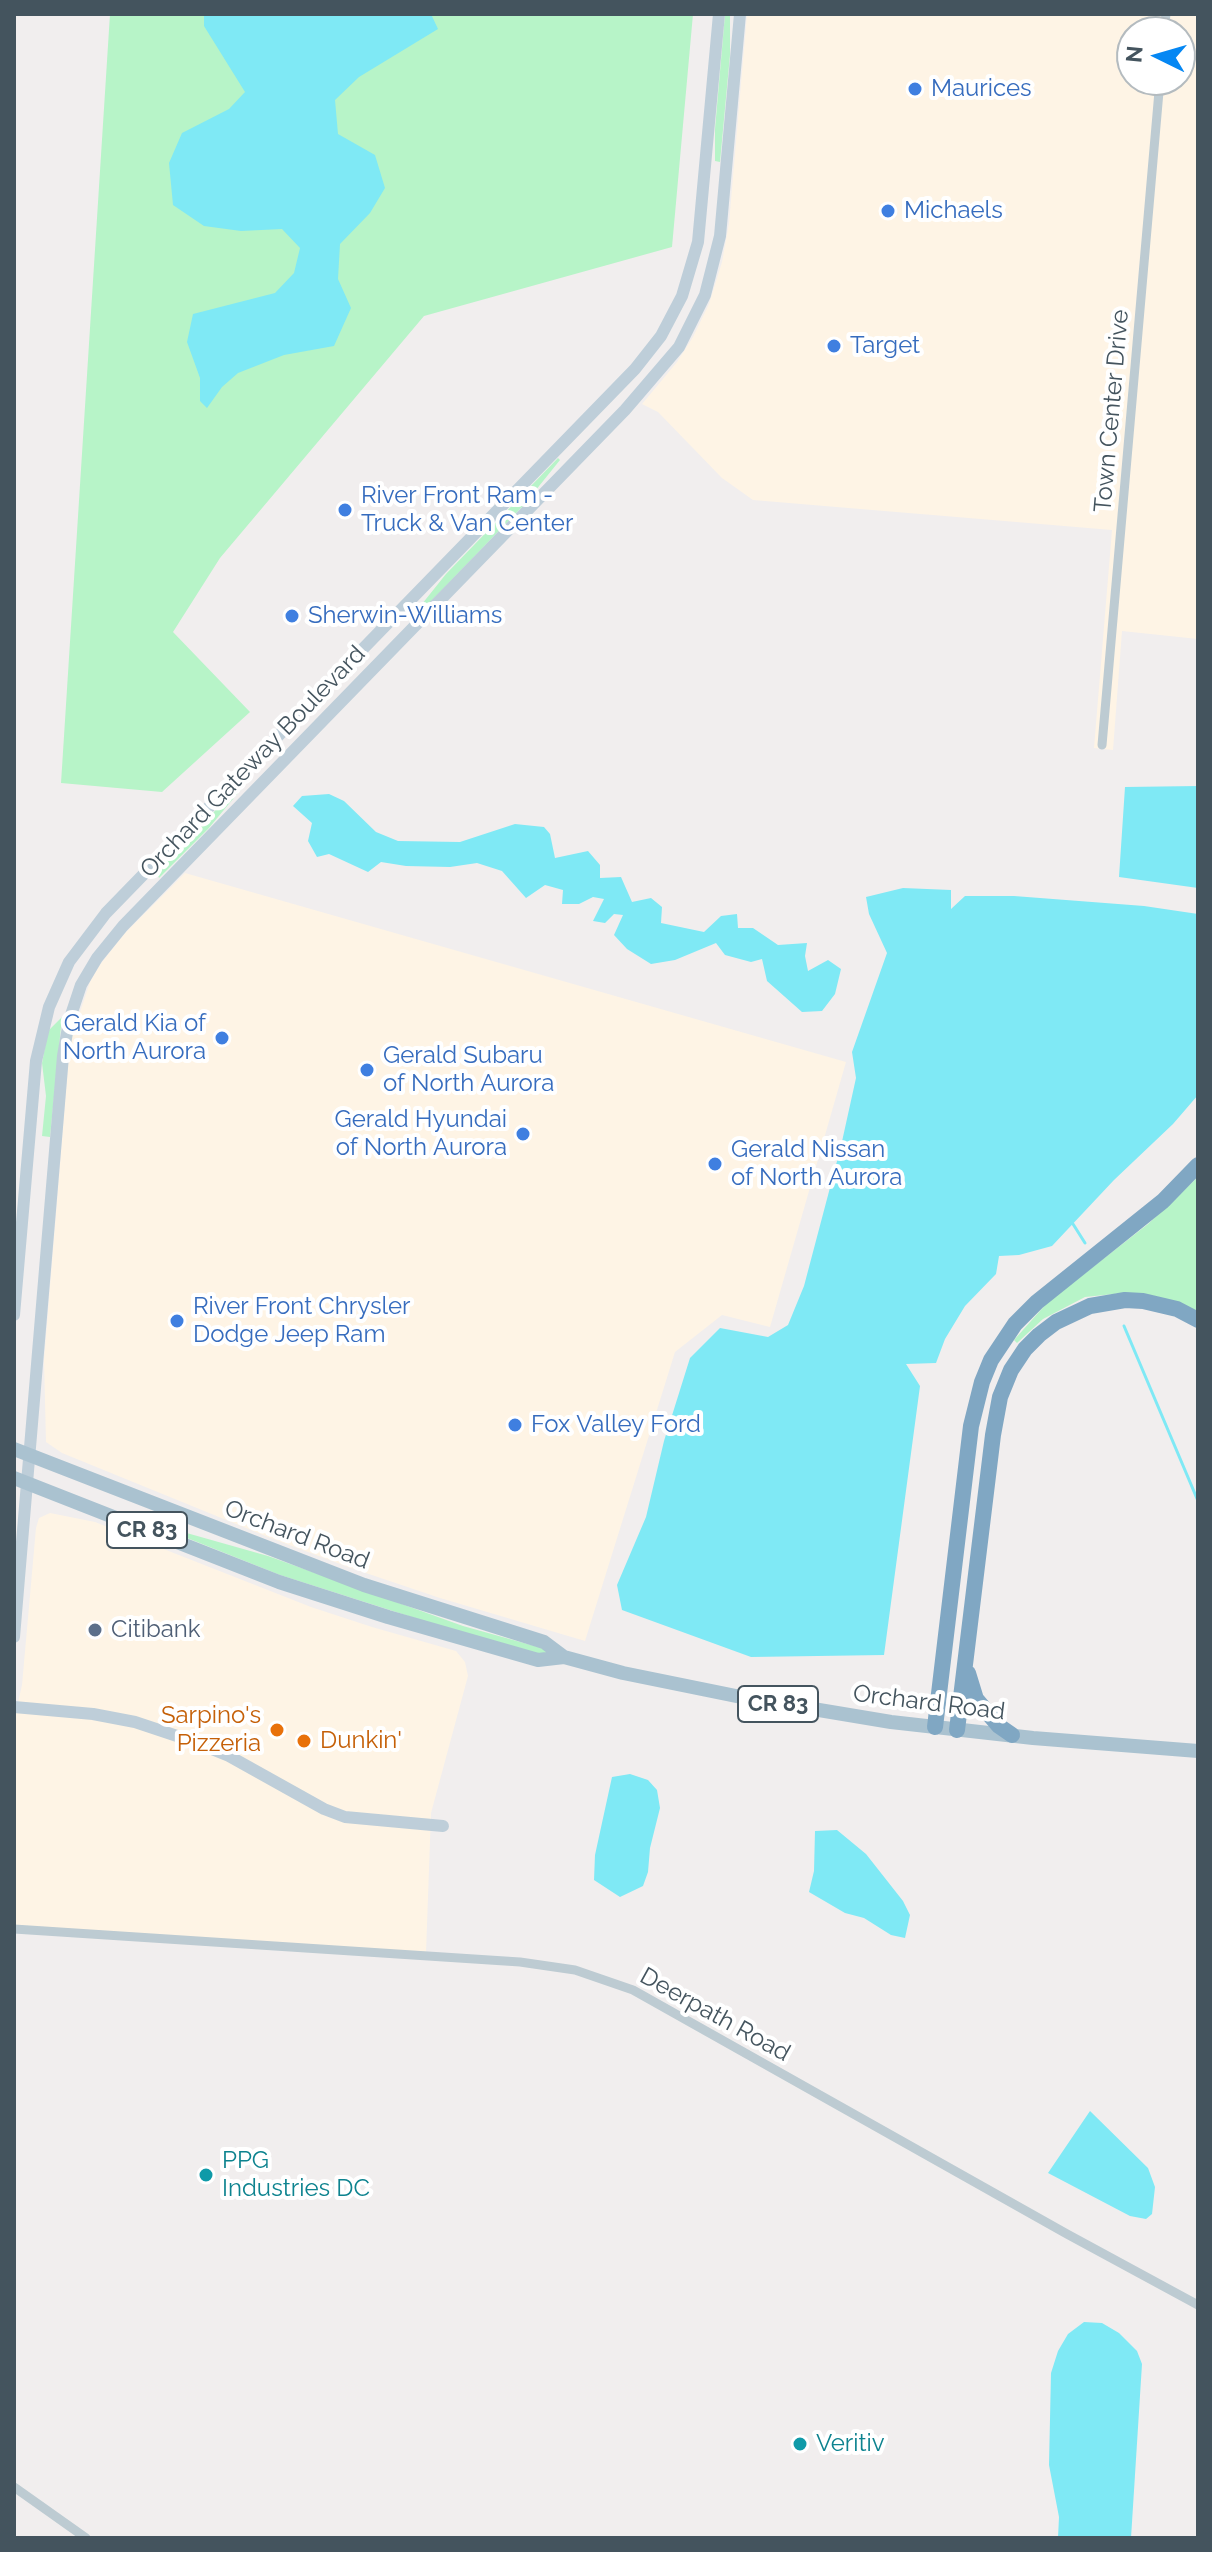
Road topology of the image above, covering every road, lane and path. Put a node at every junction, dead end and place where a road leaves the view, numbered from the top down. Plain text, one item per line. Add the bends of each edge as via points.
1 (719, 14) edge
2 (740, 14) edge
3 (1159, 96) edge
4 (1102, 745) dead end
5 (1198, 1165) edge
6 (14, 1315) edge
7 (1198, 1320) edge
8 (14, 1449) edge
9 (30, 1455) junction
10 (21, 1481) edge
11 (14, 1637) edge
12 (564, 1657) junction
13 (965, 1663) junction
14 (14, 1707) edge
15 (935, 1727) junction
16 (957, 1730) junction
17 (1012, 1735) junction
18 (1198, 1751) edge
19 (443, 1826) dead end
20 (14, 1929) edge
21 (1198, 2305) edge
22 (14, 2487) edge
23 (86, 2538) edge

1 - 6 street, Orchard Gateway Boulevard via 698,242 682,296 661,336 106,913 69,962 49,1007 36,1061
2 - 9 street, Orchard Gateway Boulevard via 718,246 705,295 679,347 625,410 123,926 81,985 63,1056
3 - 4 street, Town Center Drive
5 - 15 highway via 1163,1201 1037,1302 991,1360 971,1426
7 - 13 highway via 1160,1304 1105,1302 1056,1322 1025,1349 1000,1397
8 - 9 main road, Orchard Road / CR 83
9 - 10 street, Orchard Gateway Boulevard
9 - 12 main road, Orchard Road / CR 83 via 364,1585 544,1642
10 - 11 street, Orchard Gateway Boulevard
10 - 12 main road, Orchard Road / CR 83 via 279,1582 538,1660
12 - 15 main road, Orchard Road / CR 83 via 741,1697
13 - 16 highway
13 - 17 highway via 976,1699
14 - 19 street via 135,1722 229,1756 345,1817
15 - 16 main road, Orchard Road / CR 83
16 - 17 main road, Orchard Road / CR 83
17 - 18 main road, Orchard Road / CR 83
20 - 21 street, Deerpath Road via 575,1970 633,1990
22 - 23 street

